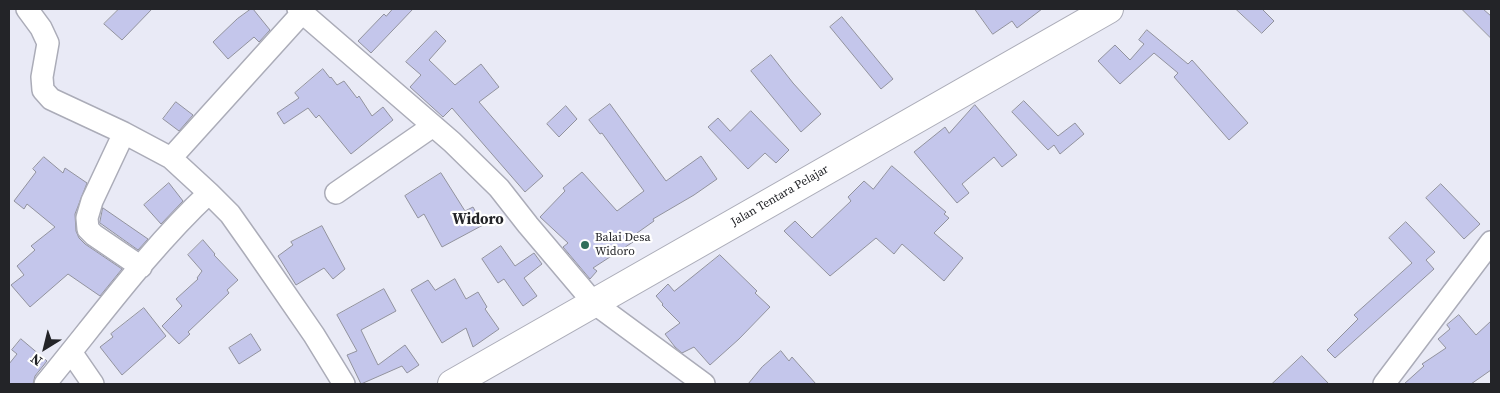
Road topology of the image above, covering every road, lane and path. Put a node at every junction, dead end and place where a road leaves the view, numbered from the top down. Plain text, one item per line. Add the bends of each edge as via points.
1 (28, 9) edge
2 (1108, 9) edge
3 (300, 11) edge
4 (433, 126) junction
5 (124, 133) junction
6 (171, 158) junction
7 (209, 193) junction
8 (336, 193) dead end
9 (1491, 242) edge
10 (141, 267) junction
11 (594, 303) junction
12 (71, 352) junction
13 (45, 384) edge
14 (93, 384) edge
15 (344, 384) edge
16 (452, 384) edge
17 (704, 384) edge
18 (1384, 384) edge

1 - 5 street via 48,42 43,90 51,99
2 - 11 main road, Jalan Tentara Pelajar
3 - 4 street
3 - 6 street
4 - 8 street
4 - 11 street via 499,188
5 - 6 street
5 - 10 street via 92,201 88,228
6 - 7 street
7 - 10 street
7 - 15 street via 230,214
9 - 18 street
10 - 12 street
11 - 16 main road, Jalan Tentara Pelajar
11 - 17 street
12 - 13 street
12 - 14 street

